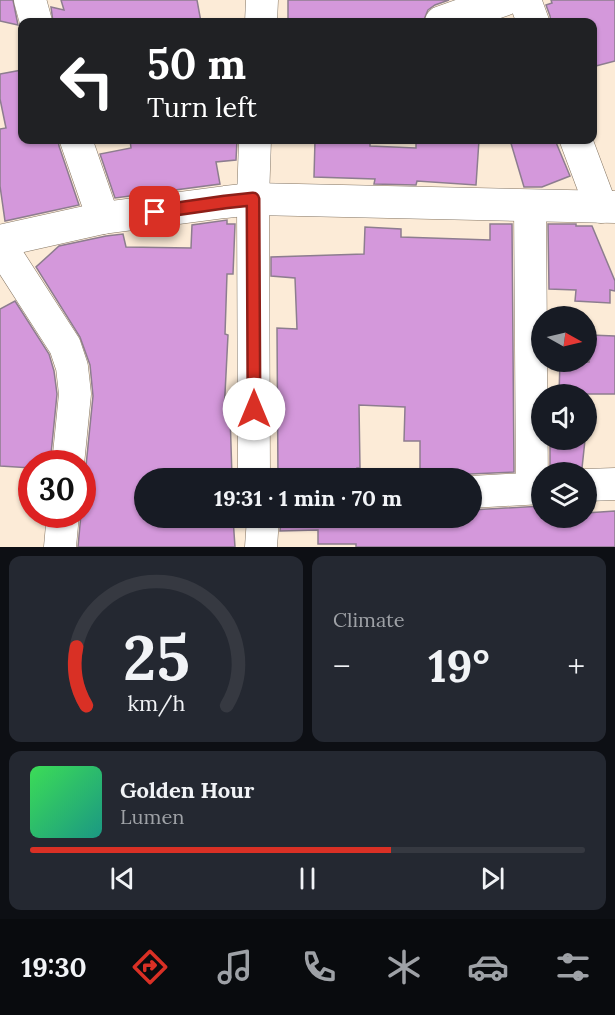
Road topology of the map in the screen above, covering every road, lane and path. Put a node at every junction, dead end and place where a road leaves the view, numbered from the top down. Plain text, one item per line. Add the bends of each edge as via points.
1 (30, 0) edge
2 (262, 0) edge
3 (504, 0) edge
4 (525, 0) edge
5 (35, 18) edge
6 (261, 18) edge
7 (452, 18) edge
8 (532, 18) edge
9 (77, 144) edge
10 (255, 144) edge
11 (578, 144) edge
12 (253, 199) junction
13 (530, 206) junction
14 (608, 207) edge
15 (103, 218) junction
16 (0, 243) edge
17 (69, 450) edge
18 (536, 462) edge
19 (254, 468) edge
20 (615, 484) edge
21 (597, 485) edge
22 (531, 488) edge
23 (482, 491) edge
24 (62, 528) edge
25 (262, 528) edge
26 (60, 547) edge
27 (261, 547) edge

1 - 5 street
2 - 6 street
3 - 7 street
4 - 8 street
9 - 15 street
10 - 12 street
11 - 14 street
12 - 13 street
12 - 15 street
12 - 19 street
13 - 14 street
13 - 18 street
15 - 16 street
16 - 17 street via 65,346 75,394
20 - 21 street
22 - 23 street
24 - 26 street
25 - 27 street

